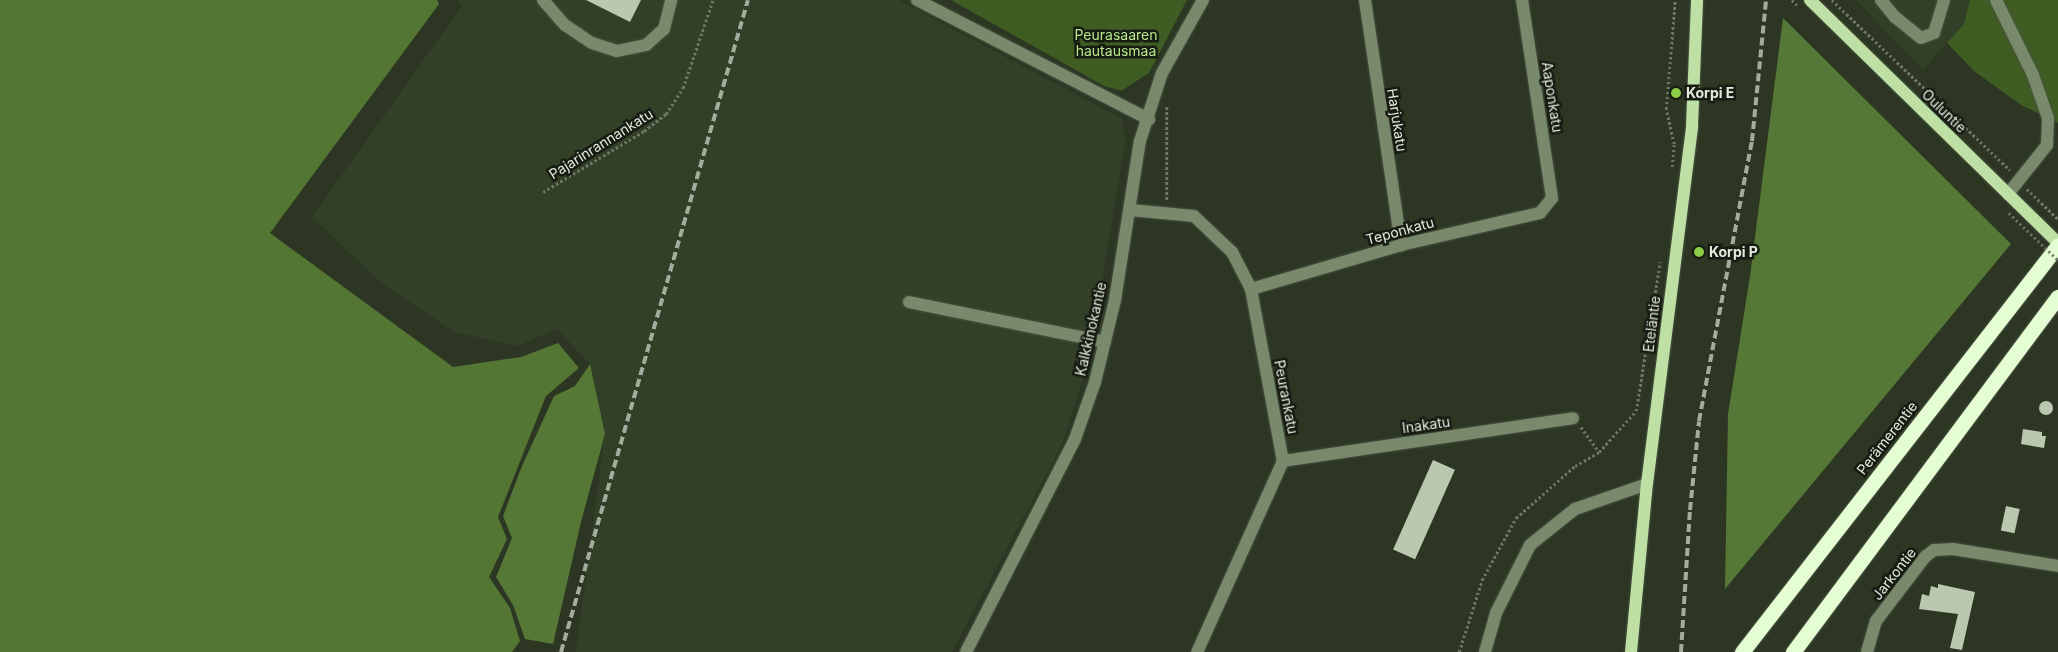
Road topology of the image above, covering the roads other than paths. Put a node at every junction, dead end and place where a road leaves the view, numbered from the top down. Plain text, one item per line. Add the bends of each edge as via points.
1 (543, 0) edge
2 (671, 0) edge
3 (917, 0) edge
4 (1203, 0) edge
5 (1365, 0) edge
6 (1522, 0) edge
7 (1697, 0) edge
8 (1810, 0) edge
9 (1880, 0) edge
10 (1944, 0) edge
11 (1996, 0) edge
12 (1149, 119) junction
13 (2053, 142) edge
14 (2008, 194) junction
15 (1552, 198) joint
16 (1130, 210) junction
17 (2058, 244) edge
18 (1401, 245) junction
19 (1251, 289) junction
20 (2058, 297) edge
21 (909, 302) dead end
22 (1105, 342) junction
23 (1573, 418) road end
24 (1283, 461) junction
25 (1647, 484) junction
26 (2058, 566) edge
27 (966, 652) edge
28 (1197, 652) edge
29 (1485, 652) edge
30 (1631, 652) edge
31 (1742, 652) edge
32 (1793, 652) edge
33 (1867, 652) edge

1 - 2 street via 565,25 592,43 617,51 646,45 664,29
3 - 12 street
4 - 12 street, Kalkkinokantie via 1162,73
5 - 18 street, Harjukatu
6 - 15 street, Aaponkatu
7 - 25 main road, Eteläntie via 1692,126
8 - 14 main road, Ouluntie
9 - 10 street via 1895,18 1921,38 1934,33
11 - 13 street via 2033,75
12 - 16 street, Kalkkinokantie via 1140,141
13 - 14 street
14 - 17 main road, Ouluntie
15 - 18 street, Teponkatu via 1540,213
16 - 19 street, Peurankatu via 1194,216 1232,252
16 - 22 street, Kalkkinokantie
17 - 31 highway, Perämerentie
18 - 19 street, Teponkatu
19 - 24 street, Peurankatu
20 - 32 highway
21 - 22 street
22 - 27 street, Kalkkinokantie via 1075,439
23 - 24 street, Inakatu
24 - 28 street
25 - 29 street via 1575,509 1530,545 1496,613
25 - 30 main road, Eteläntie
26 - 33 street, Jarkontie via 1953,549 1934,550 1925,557 1876,621

